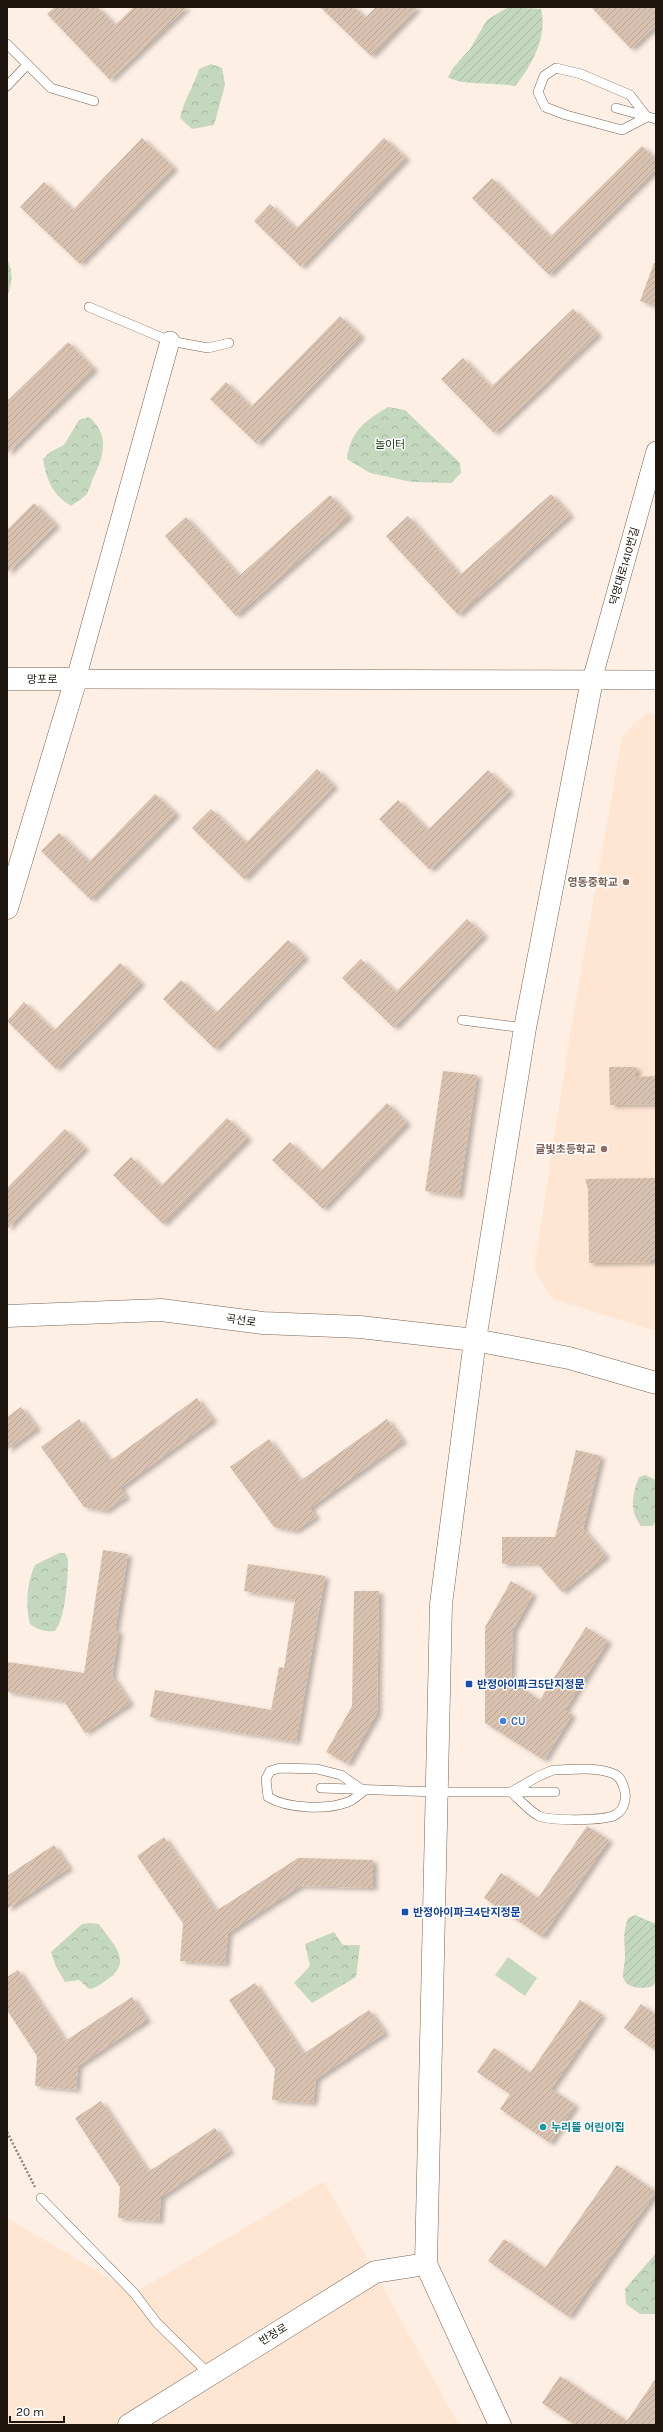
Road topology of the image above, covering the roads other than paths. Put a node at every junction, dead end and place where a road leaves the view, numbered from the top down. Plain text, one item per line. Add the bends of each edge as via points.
1 (7, 44) edge
2 (26, 66) junction
3 (7, 86) edge
4 (94, 101) dead end
5 (616, 108) dead end
6 (651, 118) edge
7 (90, 307) dead end
8 (170, 341) junction
9 (229, 343) dead end
10 (656, 451) edge
11 (7, 679) edge
12 (76, 679) junction
13 (592, 680) junction
14 (656, 680) edge
15 (7, 908) edge
16 (462, 1020) dead end
17 (525, 1028) junction
18 (7, 1316) edge
19 (475, 1340) junction
20 (656, 1383) edge
21 (321, 1788) dead end
22 (364, 1791) junction
23 (437, 1792) junction
24 (511, 1792) junction
25 (555, 1792) dead end
26 (41, 2198) road end
27 (426, 2264) junction
28 (209, 2374) junction
29 (129, 2425) edge
30 (500, 2425) edge

1 - 2 lane
2 - 3 lane
2 - 4 lane via 51,88
5 - 6 lane
6 - 6 lane via 630,95 581,74 556,68 544,76 538,92 545,107 622,130
7 - 8 lane
8 - 9 lane via 208,348
8 - 12 street
10 - 13 street, 덕영대로1410번길
11 - 12 street, 망포로
12 - 13 street
12 - 15 street
13 - 14 street
13 - 17 street
16 - 17 lane
17 - 19 street
18 - 19 street, 곡선로 via 161,1310 263,1323 360,1327
19 - 20 street, 곡선로 via 569,1358
19 - 23 street via 441,1604
21 - 22 lane
22 - 22 lane via 341,1775 316,1769 280,1768 270,1771 266,1779 268,1797 278,1803 302,1807 348,1802
22 - 23 lane
23 - 24 lane
23 - 27 street
24 - 24 lane via 553,1770 603,1770 616,1774 626,1792 624,1806 616,1814 605,1818 557,1819 539,1816
24 - 25 lane
26 - 28 lane via 134,2293 157,2323
27 - 28 street, 반정로 via 374,2272
27 - 30 street
28 - 29 street, 반정로

